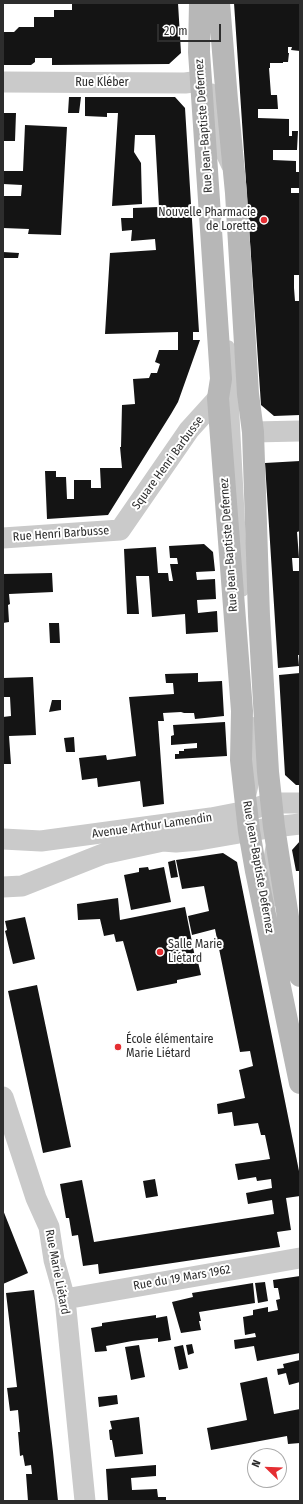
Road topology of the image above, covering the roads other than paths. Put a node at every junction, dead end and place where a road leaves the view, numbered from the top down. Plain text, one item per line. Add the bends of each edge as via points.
1 (200, 3) edge
2 (209, 3) edge
3 (219, 3) edge
4 (200, 81) junction
5 (3, 82) edge
6 (234, 182) junction
7 (209, 206) junction
8 (218, 398) junction
9 (300, 431) edge
10 (253, 432) junction
11 (120, 530) joint
12 (3, 538) edge
13 (300, 803) edge
14 (271, 804) junction
15 (248, 821) junction
16 (300, 824) edge
17 (274, 827) junction
18 (3, 839) edge
19 (3, 887) edge
20 (300, 976) edge
21 (300, 1030) edge
22 (300, 1083) edge
23 (3, 1098) edge
24 (300, 1258) edge
25 (65, 1299) junction
26 (85, 1501) edge

1 - 4 main road, Rue Jean-Baptiste Defernez
2 - 6 lane via 210,68 218,148
3 - 6 main road, Rue Jean-Baptiste Defernez
4 - 5 street, Rue Kléber
4 - 7 main road, Rue Jean-Baptiste Defernez
6 - 10 main road, Rue Jean-Baptiste Defernez via 248,394
7 - 8 main road, Rue Jean-Baptiste Defernez via 220,379
7 - 15 lane via 218,229 233,385 247,661 256,772
8 - 11 street, Square Henri Barbusse via 189,430
8 - 15 main road, Rue Jean-Baptiste Defernez via 242,711 241,760
9 - 10 street
10 - 14 main road, Rue Jean-Baptiste Defernez via 259,616
11 - 12 street, Rue Henri Barbusse
13 - 14 street, Avenue Arthur Lamendin
14 - 15 street, Avenue Arthur Lamendin
14 - 17 main road, Rue Jean-Baptiste Defernez
15 - 17 street
15 - 18 street, Avenue Arthur Lamendin via 211,818 41,841
15 - 19 street via 184,842 162,840 103,854 22,886
15 - 22 main road, Rue Jean-Baptiste Defernez
16 - 17 street
17 - 20 main road, Rue Jean-Baptiste Defernez
17 - 21 lane via 267,868
23 - 25 street, Rue Marie Liétard via 36,1198 49,1227 54,1260
24 - 25 street, Rue du 19 Mars 1962
25 - 26 street, Rue Marie Liétard

